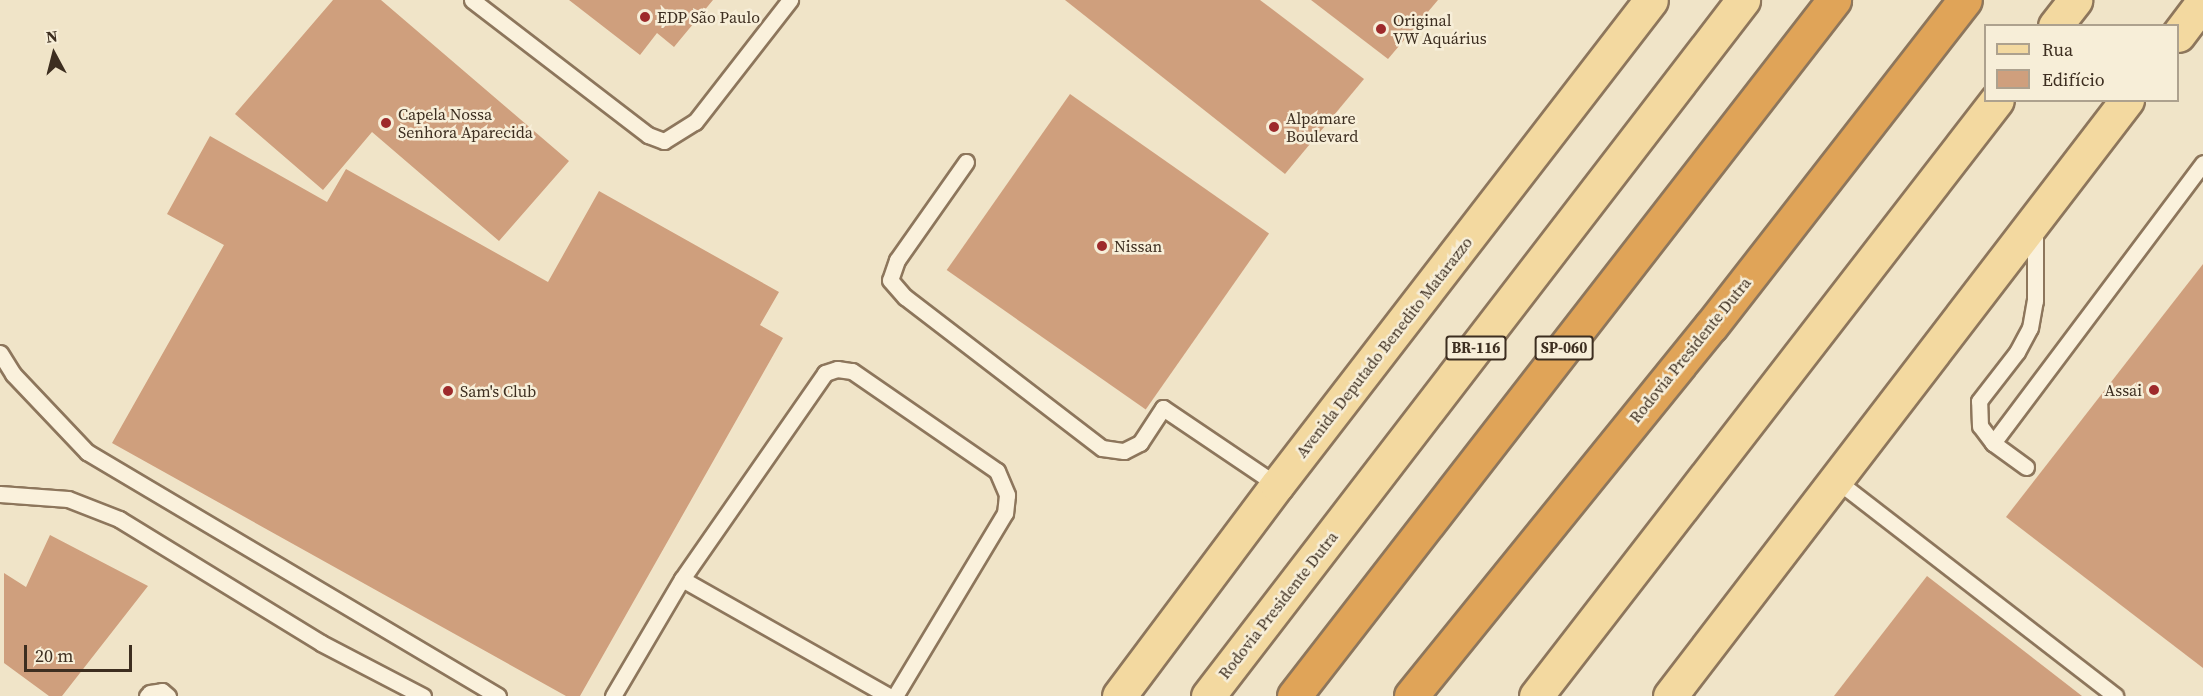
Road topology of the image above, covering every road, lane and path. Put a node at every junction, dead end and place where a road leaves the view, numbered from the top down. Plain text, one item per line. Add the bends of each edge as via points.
1 (472, 0) edge
2 (790, 0) edge
3 (1651, 0) edge
4 (1743, 0) edge
5 (1834, 0) edge
6 (1965, 0) edge
7 (2075, 0) edge
8 (2057, 24) edge
9 (1995, 102) edge
10 (2125, 102) edge
11 (966, 162) dead end
12 (2203, 163) edge
13 (2035, 221) junction
14 (0, 353) edge
15 (1993, 443) junction
16 (2026, 467) dead end
17 (1836, 480) junction
18 (1277, 485) junction
19 (0, 494) edge
20 (682, 579) junction
21 (147, 696) edge
22 (168, 696) edge
23 (423, 696) edge
24 (498, 696) edge
25 (613, 696) edge
26 (889, 696) edge
27 (895, 696) edge
28 (1119, 696) edge
29 (1208, 696) edge
30 (1294, 696) edge
31 (1411, 696) edge
32 (1536, 696) edge
33 (1670, 696) edge
34 (2115, 696) edge

1 - 2 lane via 648,135 664,141 695,122
3 - 18 main road, Avenida Deputado Benedito Matarazzo
4 - 29 main road, Rodovia Presidente Dutra / BR-116
5 - 30 highway, SP-060
6 - 31 highway, Rodovia Presidente Dutra via 1711,326
7 - 8 main road
9 - 32 main road
10 - 13 main road
11 - 18 lane via 897,260 890,280 905,297 1102,448 1124,451 1140,443 1163,408
12 - 15 lane
13 - 15 lane via 2035,301 2030,328 2017,352 1979,401 1980,426
13 - 17 main road
14 - 24 lane via 13,374 87,452
15 - 16 lane
17 - 33 main road
17 - 34 lane
18 - 28 main road, Avenida Deputado Benedito Matarazzo
19 - 23 lane via 68,499 119,519 321,643
20 - 25 lane
20 - 26 lane
20 - 27 lane via 825,372 852,371 997,471 1007,495 1005,513
21 - 22 lane via 162,691

